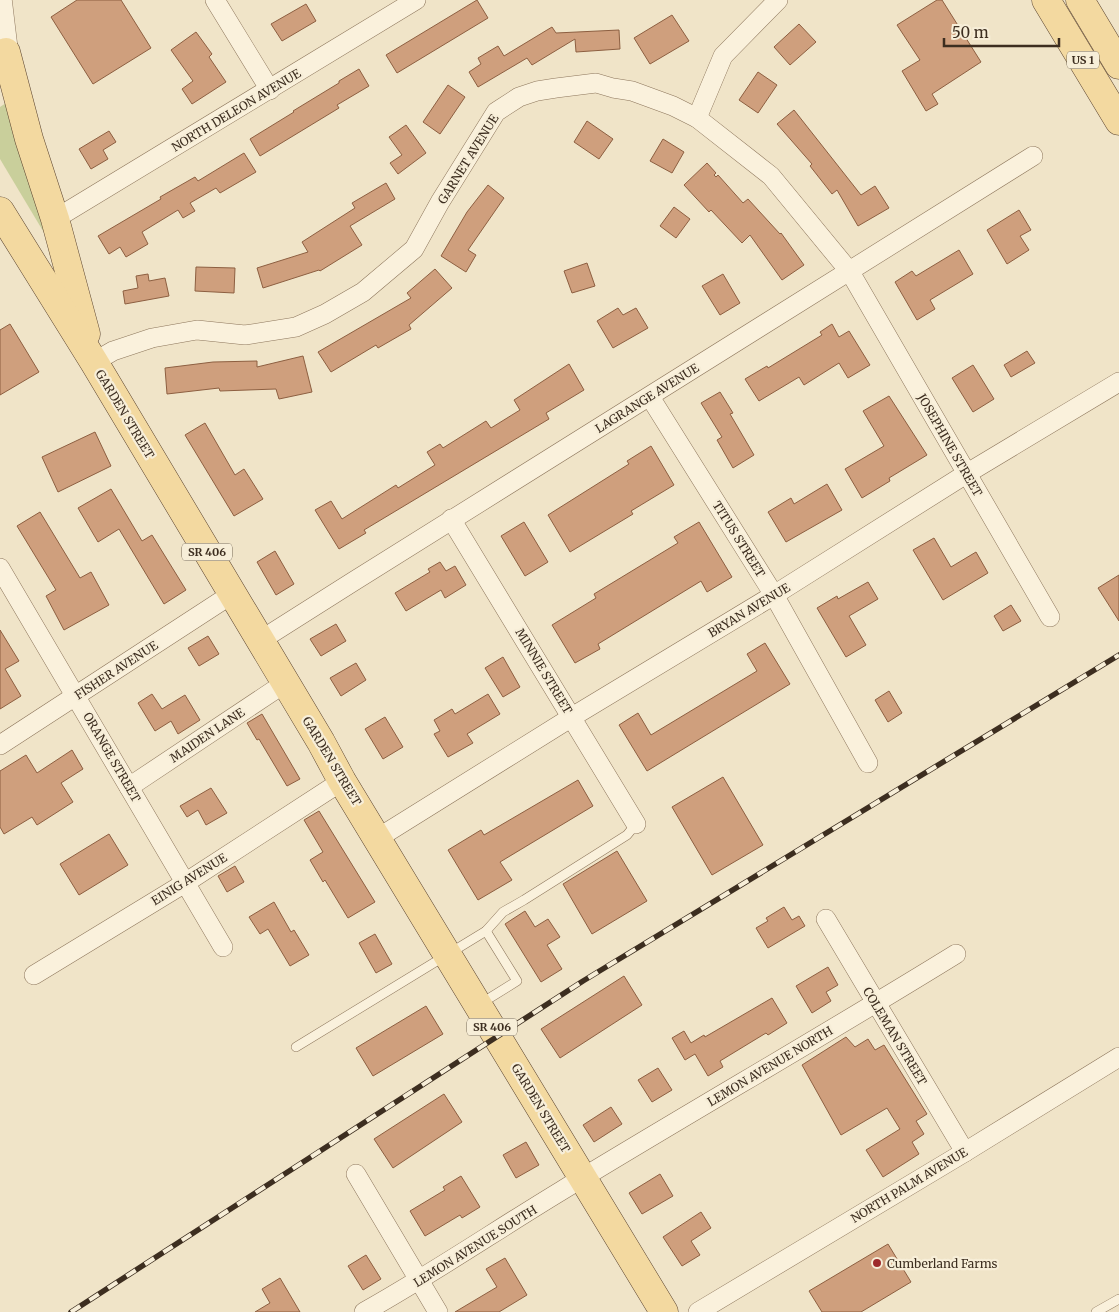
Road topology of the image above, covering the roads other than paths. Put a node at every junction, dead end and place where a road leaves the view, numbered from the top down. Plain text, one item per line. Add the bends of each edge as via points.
1 (215, 0) edge
2 (416, 0) edge
3 (778, 0) edge
4 (1046, 0) edge
5 (1080, 0) edge
6 (0, 2) edge
7 (3, 64) edge
8 (1119, 65) edge
9 (270, 90) junction
10 (697, 118) junction
11 (1119, 121) edge
12 (1033, 156) dead end
13 (55, 219) junction
14 (4, 225) edge
15 (850, 272) junction
16 (94, 362) junction
17 (1119, 382) edge
18 (650, 397) junction
19 (966, 474) junction
20 (451, 519) junction
21 (0, 568) edge
22 (5, 588) edge
23 (232, 594) junction
24 (774, 596) junction
25 (1050, 617) dead end
26 (260, 640) junction
27 (285, 683) junction
28 (76, 696) junction
29 (572, 716) junction
30 (0, 745) edge
31 (868, 763) dead end
32 (342, 781) junction
33 (129, 787) junction
34 (636, 824) joint
35 (378, 838) junction
36 (185, 883) junction
37 (826, 919) dead end
38 (486, 931) junction
39 (223, 947) dead end
40 (448, 953) junction
41 (956, 954) dead end
42 (34, 974) dead end
43 (876, 1003) junction
44 (478, 1005) junction
45 (296, 1047) dead end
46 (1119, 1057) edge
47 (965, 1152) junction
48 (356, 1174) dead end
49 (584, 1178) junction
50 (420, 1281) junction
51 (1119, 1300) edge
52 (364, 1312) edge
53 (438, 1312) edge
54 (664, 1312) edge
55 (698, 1312) edge
56 (1096, 1312) edge

1 - 9 street
2 - 9 street, NORTH DELEON AVENUE
3 - 10 street via 723,56
4 - 11 main road, US 1
5 - 8 main road, US 1
6 - 7 street
7 - 13 main road
9 - 13 street, NORTH DELEON AVENUE
10 - 15 street, GARNET AVENUE via 771,176
10 - 16 street, GARNET AVENUE via 632,91 596,83 537,91 519,98 496,112 414,249 363,292 296,327 244,335 188,331 152,338
12 - 15 street, LAGRANGE AVENUE
13 - 16 main road
14 - 16 main road, GARDEN STREET / SR 406
15 - 18 street, LAGRANGE AVENUE
15 - 19 street, JOSEPHINE STREET
16 - 23 main road, GARDEN STREET / SR 406
17 - 19 street, BRYAN AVENUE
18 - 20 street, LAGRANGE AVENUE
18 - 24 street, TITUS STREET
19 - 24 street, BRYAN AVENUE
19 - 25 street, JOSEPHINE STREET
20 - 26 street, LAGRANGE AVENUE
20 - 29 street, MINNIE STREET
21 - 22 street, ORANGE STREET
22 - 28 street, ORANGE STREET
23 - 26 main road, GARDEN STREET / SR 406
23 - 28 street, FISHER AVENUE
24 - 29 street, BRYAN AVENUE
24 - 31 street, TITUS STREET
26 - 27 main road, GARDEN STREET / SR 406
27 - 32 main road, GARDEN STREET / SR 406
27 - 33 street, MAIDEN LANE
28 - 30 street, FISHER AVENUE
28 - 33 street, ORANGE STREET
29 - 34 street, MINNIE STREET
29 - 35 street, BRYAN AVENUE
32 - 35 main road, GARDEN STREET / SR 406
32 - 36 street, EINIG AVENUE
33 - 36 street, ORANGE STREET
34 - 38 lane via 626,835 503,912
35 - 40 main road, GARDEN STREET / SR 406
36 - 39 street, ORANGE STREET
36 - 42 street, EINIG AVENUE
37 - 43 street, COLEMAN STREET
38 - 40 lane
38 - 44 lane via 517,981
40 - 44 main road, GARDEN STREET / SR 406
40 - 45 lane
41 - 43 street, LEMON AVENUE NORTH
43 - 47 street, COLEMAN STREET
43 - 49 street, LEMON AVENUE NORTH
44 - 49 main road, GARDEN STREET / SR 406
46 - 47 street, NORTH PALM AVENUE
47 - 55 street, NORTH PALM AVENUE
48 - 50 street
49 - 50 street, LEMON AVENUE SOUTH
49 - 54 main road, GARDEN STREET / SR 406
50 - 52 street, LEMON AVENUE SOUTH
50 - 53 street
51 - 56 lane

